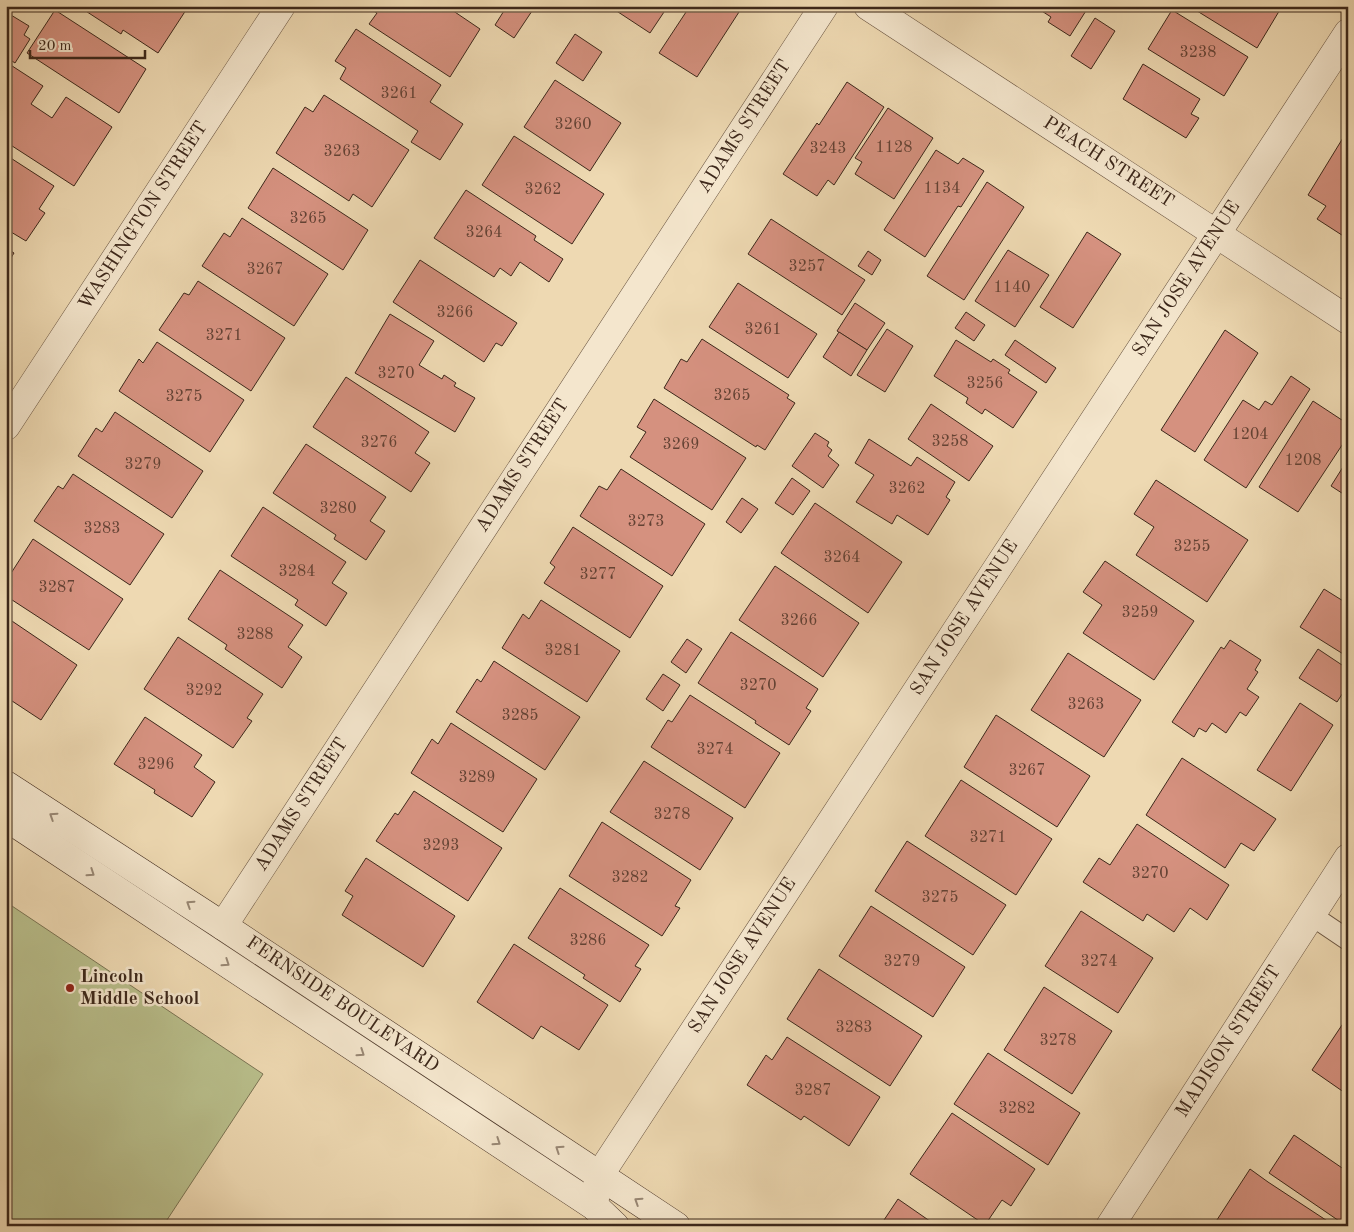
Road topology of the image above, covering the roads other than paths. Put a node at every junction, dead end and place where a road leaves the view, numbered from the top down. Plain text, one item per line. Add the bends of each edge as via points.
1 (281, 6) edge
2 (824, 6) edge
3 (868, 6) edge
4 (1348, 33) edge
5 (1216, 235) junction
6 (1348, 320) edge
7 (6, 426) edge
8 (6, 785) edge
9 (6, 817) edge
10 (1348, 858) edge
11 (1310, 915) junction
12 (222, 926) junction
13 (1348, 940) edge
14 (599, 1176) junction
15 (594, 1206) junction
16 (615, 1226) edge
17 (676, 1226) edge
18 (1110, 1226) edge

1 - 7 street, WASHINGTON STREET
2 - 12 street, ADAMS STREET
3 - 5 street, PEACH STREET
4 - 5 street, SAN JOSE AVENUE
5 - 6 street, PEACH STREET
5 - 14 street, SAN JOSE AVENUE
12 -> 8 street, FERNSIDE BOULEVARD
9 -> 15 street, FERNSIDE BOULEVARD
10 - 11 street, MADISON STREET
11 - 13 lane
11 - 18 street, MADISON STREET
14 -> 12 street, FERNSIDE BOULEVARD
14 - 15 street, SAN JOSE AVENUE
17 -> 14 street, FERNSIDE BOULEVARD
15 - 16 street, FERNSIDE BOULEVARD

